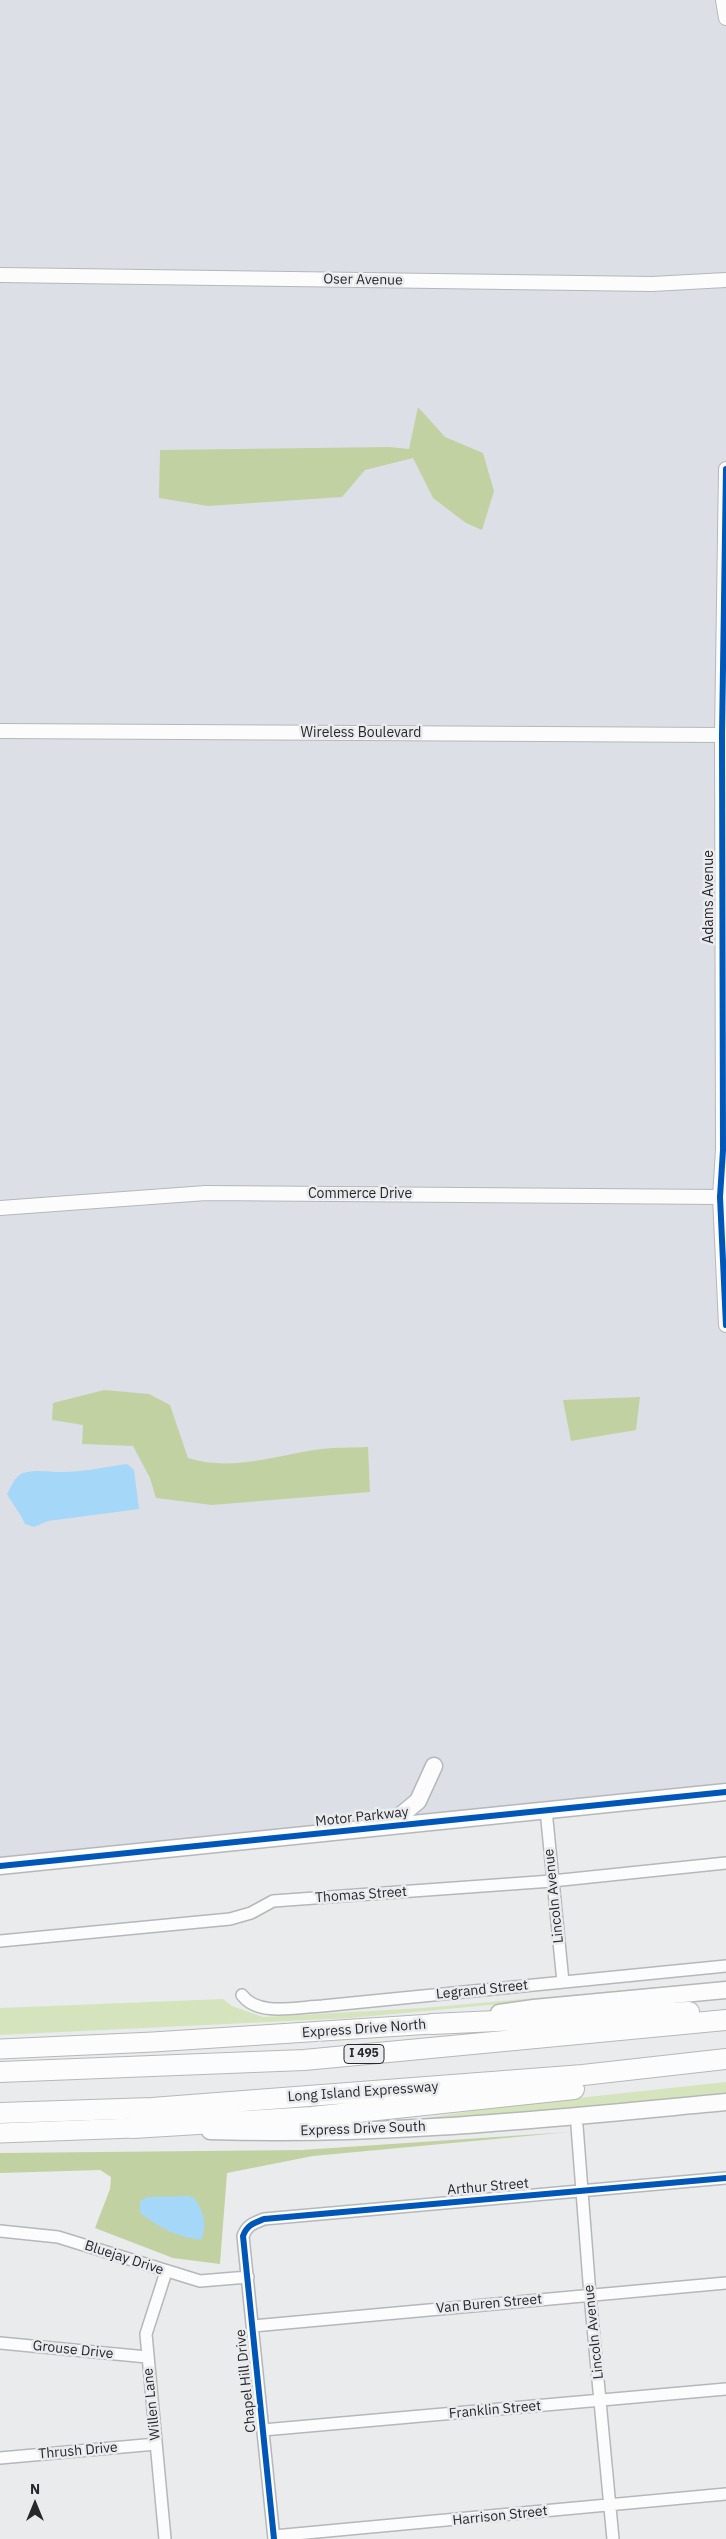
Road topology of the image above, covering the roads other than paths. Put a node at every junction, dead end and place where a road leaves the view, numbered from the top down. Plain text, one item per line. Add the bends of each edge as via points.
1 (723, 0) edge
2 (726, 18) edge
3 (0, 275) edge
4 (726, 280) edge
5 (726, 469) edge
6 (725, 616) edge
7 (0, 731) edge
8 (722, 735) junction
9 (724, 937) edge
10 (720, 1197) junction
11 (0, 1208) edge
12 (726, 1320) edge
13 (726, 1325) edge
14 (434, 1766) dead end
15 (726, 1792) edge
16 (546, 1810) junction
17 (386, 1827) junction
18 (726, 1863) edge
19 (0, 1866) edge
20 (552, 1881) junction
21 (0, 1941) edge
22 (726, 1966) edge
23 (563, 1982) junction
24 (726, 1990) edge
25 (242, 1995) dead end
26 (726, 2019) edge
27 (432, 2024) junction
28 (0, 2049) edge
29 (717, 2060) edge
30 (0, 2072) edge
31 (726, 2102) edge
32 (0, 2113) edge
33 (577, 2126) dead end
34 (133, 2128) junction
35 (0, 2133) edge
36 (726, 2178) edge
37 (582, 2191) junction
38 (252, 2224) joint
39 (0, 2231) edge
40 (166, 2272) junction
41 (248, 2277) junction
42 (726, 2284) edge
43 (590, 2295) junction
44 (253, 2326) junction
45 (0, 2343) edge
46 (146, 2357) junction
47 (726, 2389) edge
48 (601, 2400) junction
49 (263, 2430) junction
50 (156, 2444) junction
51 (0, 2458) edge
52 (726, 2494) edge
53 (610, 2504) junction
54 (274, 2538) edge
55 (165, 2539) edge
56 (613, 2539) edge

1 - 2 street
3 - 4 street, Oser Avenue via 652,284
5 - 6 street, Adams Avenue
6 - 8 street, Adams Avenue
7 - 8 street, Wireless Boulevard
8 - 9 street, Adams Avenue
9 - 10 street, Adams Avenue
10 - 11 street, Commerce Drive via 206,1193
10 - 12 street, Adams Avenue
12 - 13 street, Adams Avenue
14 - 17 main road via 418,1801
15 - 16 main road, Motor Parkway
16 - 17 main road, Motor Parkway
16 - 20 street, Lincoln Avenue
17 - 19 main road, Motor Parkway
18 - 20 street, Thomas Street
20 - 21 street, Thomas Street via 273,1901 251,1913 230,1919
20 - 23 street, Lincoln Avenue
22 - 23 street, Legrand Street
23 - 25 street, Legrand Street via 322,2006 259,2008 248,2003
24 - 27 main road, Express Drive North via 534,2008
26 - 27 highway via 692,2012
26 - 30 highway, I 495 via 304,2060
27 - 28 highway, Express Drive North via 239,2038
29 - 32 highway, Long Island Expressway via 583,2075 152,2108
29 - 34 highway via 613,2085 312,2117
31 - 34 main road, Express Drive South via 404,2128 271,2132
33 - 37 street, Lincoln Avenue
34 - 35 highway, Express Drive South
36 - 37 street, Arthur Street
37 - 38 street, Arthur Street via 264,2219
37 - 43 street, Lincoln Avenue
38 - 41 street, Chapel Hill Drive via 244,2236
39 - 40 street, Bluejay Drive via 58,2237
40 - 41 street, Bluejay Drive via 200,2281
40 - 46 street, Willen Lane via 146,2334
41 - 44 street, Chapel Hill Drive
42 - 43 street, Van Buren Street
43 - 44 street, Van Buren Street
43 - 48 street, Lincoln Avenue
44 - 49 street, Chapel Hill Drive
45 - 46 street, Grouse Drive
46 - 50 street, Willen Lane
47 - 48 street, Franklin Street
48 - 49 street, Franklin Street
48 - 53 street, Lincoln Avenue
49 - 54 street, Chapel Hill Drive
50 - 51 street, Thrush Drive
50 - 55 street, Willen Lane
52 - 53 street, Harrison Street
53 - 54 street, Harrison Street
53 - 56 street, Lincoln Avenue

